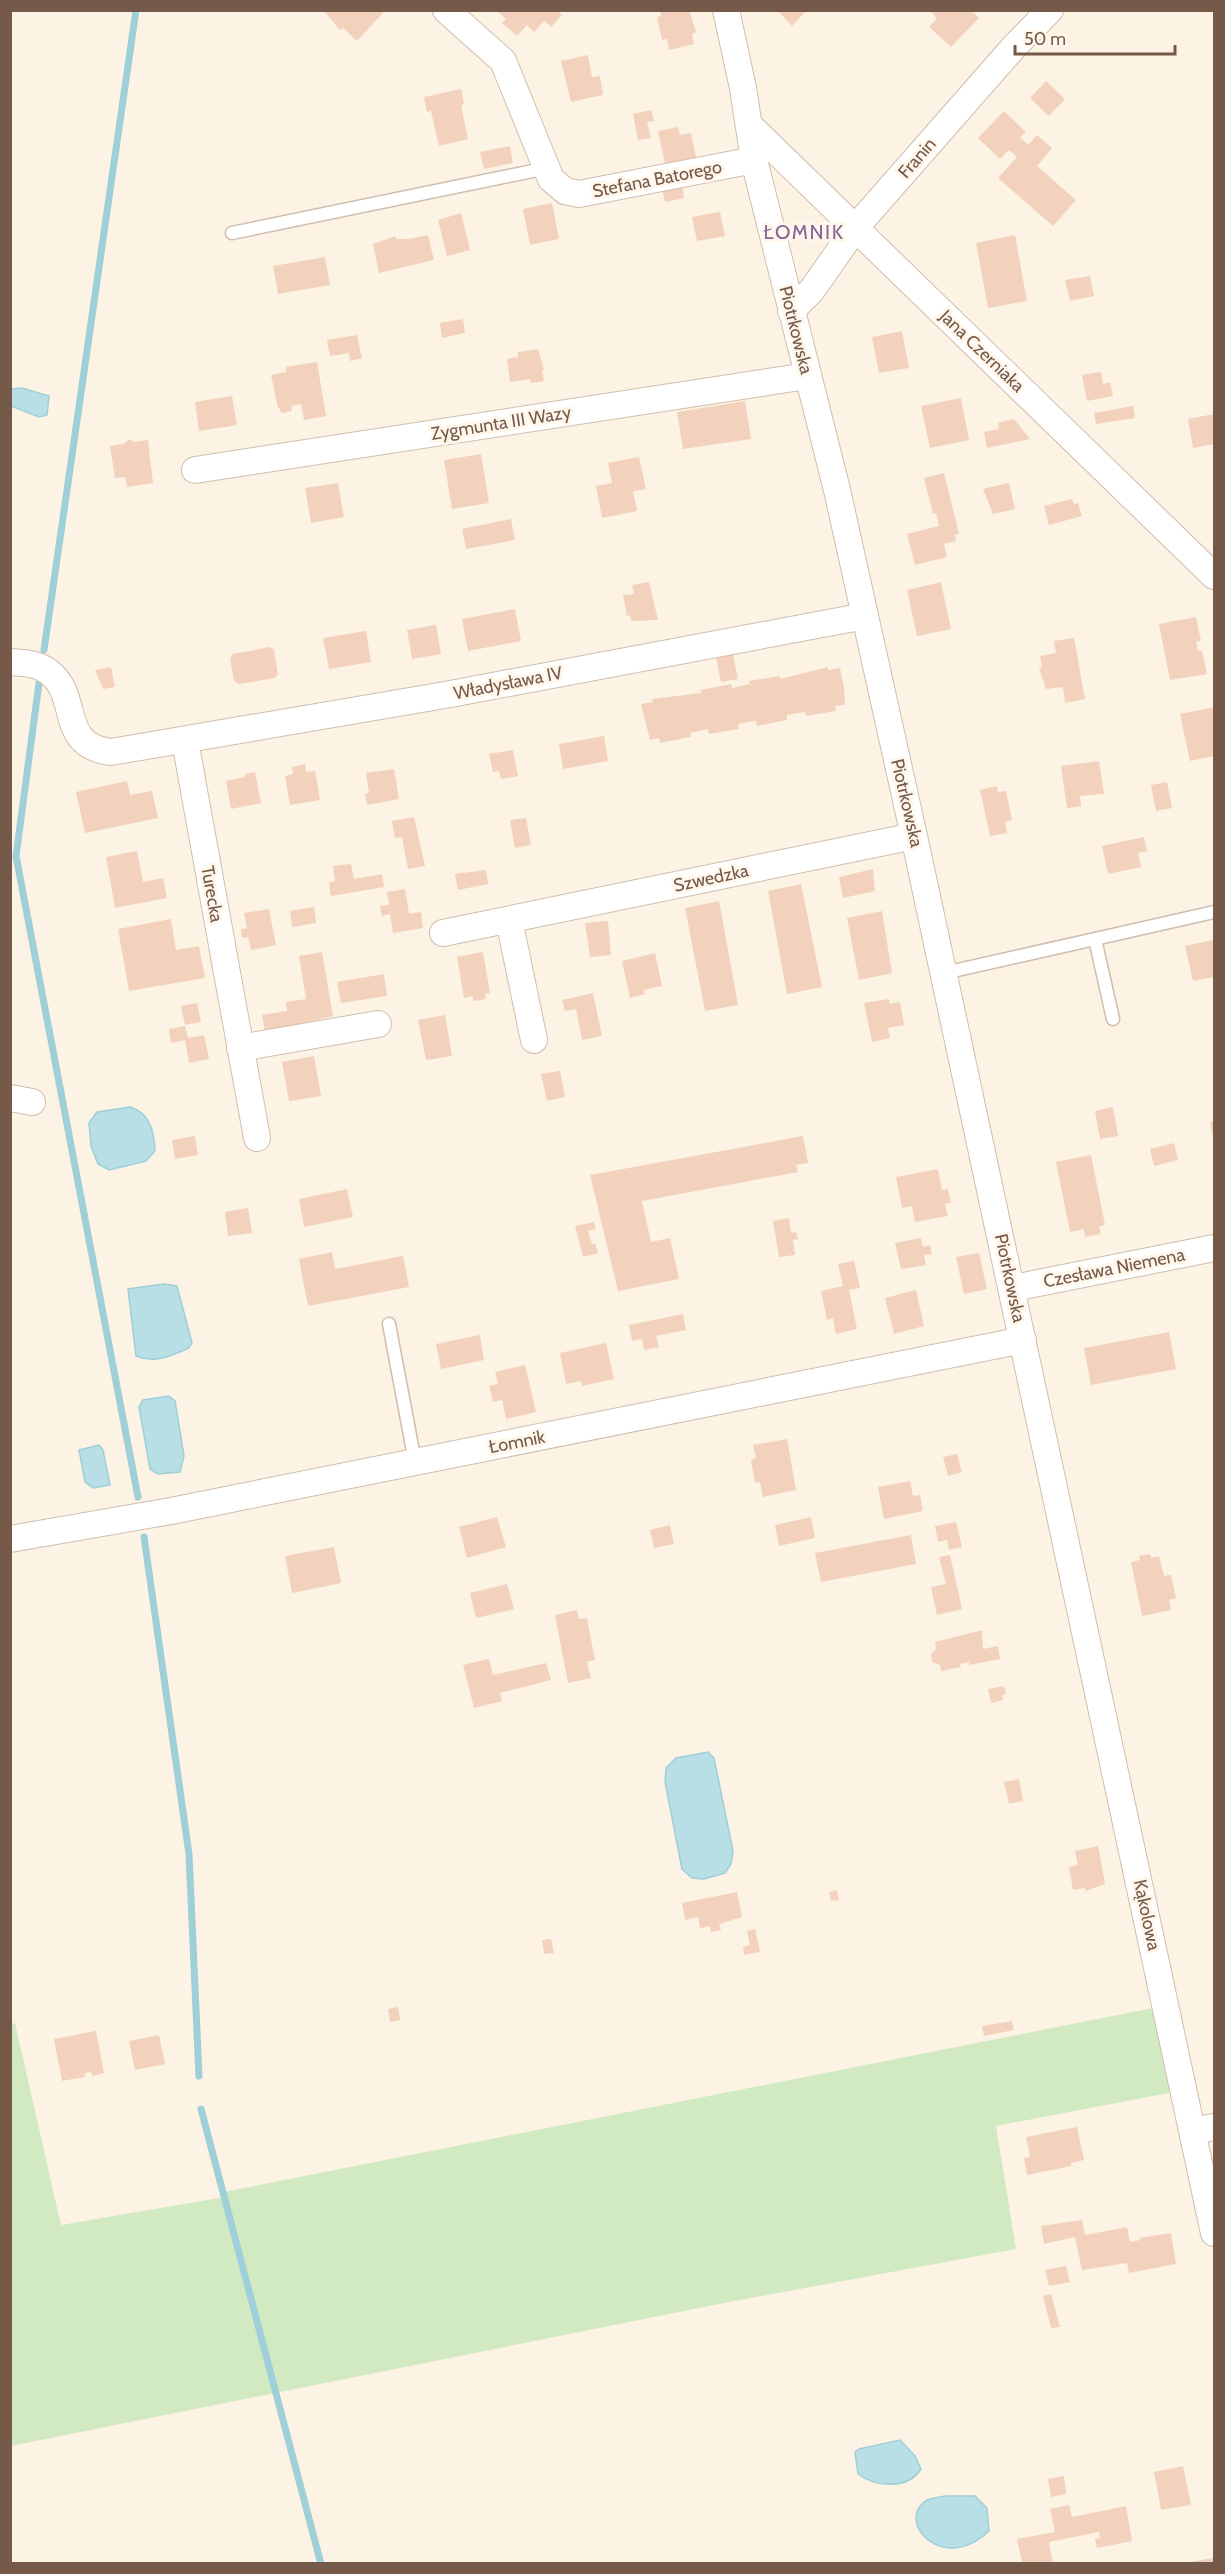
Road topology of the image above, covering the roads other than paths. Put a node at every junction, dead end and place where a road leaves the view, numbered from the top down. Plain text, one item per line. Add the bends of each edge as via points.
1 (446, 10) edge
2 (726, 10) edge
3 (1050, 10) edge
4 (750, 125) junction
5 (754, 160) junction
6 (547, 168) junction
7 (856, 227) junction
8 (232, 234) dead end
9 (791, 311) junction
10 (807, 376) junction
11 (195, 470) dead end
12 (1215, 576) edge
13 (865, 616) junction
14 (10, 662) edge
15 (184, 741) junction
16 (914, 836) junction
17 (1215, 912) edge
18 (509, 920) junction
19 (442, 933) dead end
20 (1095, 939) junction
21 (944, 973) junction
22 (1113, 1019) dead end
23 (378, 1024) dead end
24 (534, 1040) dead end
25 (240, 1048) junction
26 (257, 1138) dead end
27 (1215, 1248) edge
28 (1013, 1288) junction
29 (389, 1324) dead end
30 (1023, 1340) junction
31 (415, 1462) junction
32 (10, 1539) edge
33 (1080, 1597) joint
34 (1204, 2129) edge
35 (1215, 2233) edge

1 - 6 street, Stefana Batorego via 503,61
2 - 4 street, Piotrkowska
3 - 7 street, Franin
4 - 5 street, Piotrkowska
4 - 7 street, Jana Czerniaka
5 - 6 street, Stefana Batorego via 579,194 565,191 551,179
5 - 9 street, Piotrkowska
6 - 8 lane
7 - 9 street, Franin via 812,290
7 - 12 street, Jana Czerniaka
9 - 10 street, Piotrkowska
10 - 11 street, Zygmunta III Wazy
10 - 13 street, Piotrkowska
13 - 15 street, Władysława IV
13 - 16 street, Piotrkowska
14 - 15 street, Władysława IV via 36,665 52,674 84,743 96,750 111,752
15 - 25 street, Turecka
16 - 18 street, Szwedzka
16 - 21 street, Piotrkowska
17 - 20 lane
18 - 19 street, Szwedzka
18 - 24 street
20 - 21 lane
20 - 22 lane
21 - 28 street, Piotrkowska
23 - 25 street
25 - 26 street, Turecka
27 - 28 street, Czesława Niemena
28 - 30 street, Piotrkowska
29 - 31 lane
30 - 31 street, Łomnik
30 - 33 street, Piotrkowska
31 - 32 street, Łomnik
33 - 34 street, Kąkolowa
34 - 35 street, Kąkolowa

